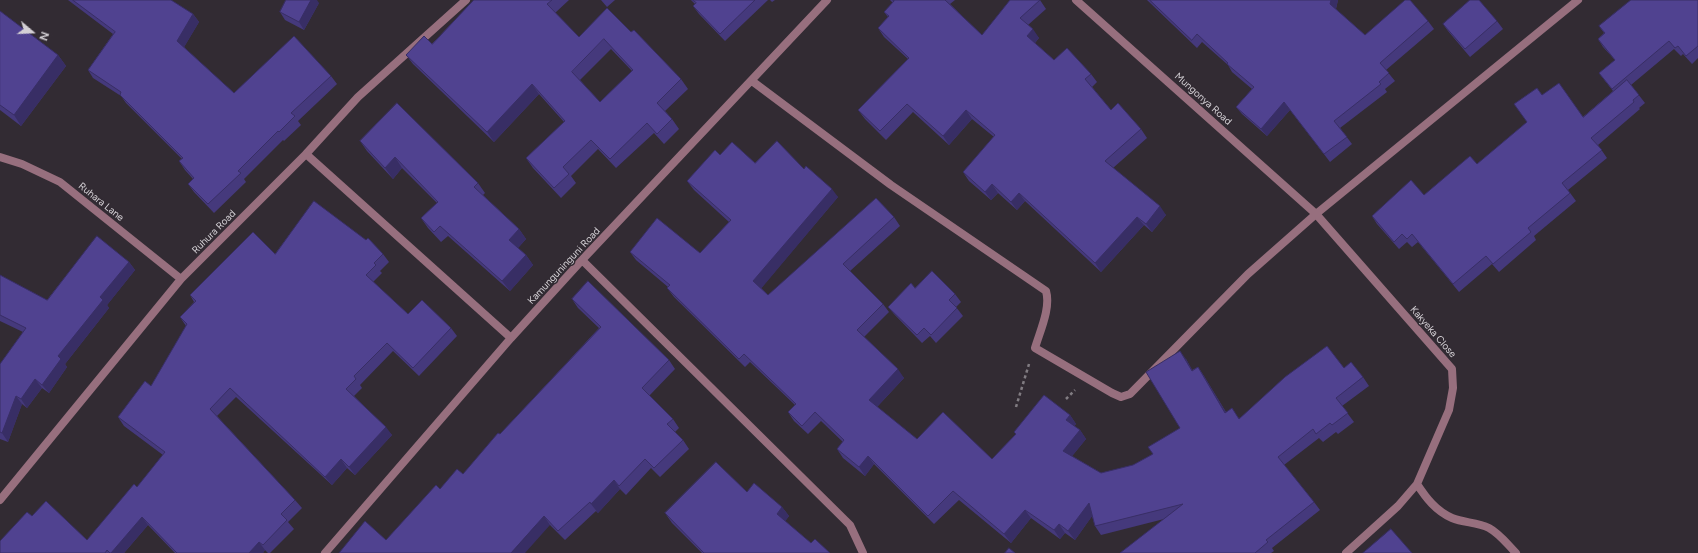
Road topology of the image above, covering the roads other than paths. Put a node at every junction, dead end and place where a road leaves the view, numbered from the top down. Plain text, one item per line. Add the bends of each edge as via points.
1 (466, 0) edge
2 (828, 0) edge
3 (1076, 0) edge
4 (1578, 0) edge
5 (752, 81) junction
6 (306, 154) junction
7 (0, 157) edge
8 (1316, 214) junction
9 (582, 260) junction
10 (181, 279) junction
11 (511, 338) junction
12 (1417, 484) junction
13 (0, 500) edge
14 (324, 553) edge
15 (863, 553) edge
16 (1346, 553) edge
17 (1516, 553) edge

1 - 6 street, Ruhura Road via 358,97
2 - 5 street, Kamunguninguni Road
3 - 8 street, Mungonya Road
4 - 8 street
5 - 8 street via 891,185 1046,291 1046,311 1035,348 1121,397 1130,394 1248,274
5 - 9 street, Kamunguninguni Road
6 - 10 street, Ruhura Road
6 - 11 street
7 - 10 street, Ruhara Lane via 60,182
8 - 12 street, Kakyeka Close via 1452,368 1453,388 1448,410
9 - 11 street, Kamunguninguni Road
9 - 15 street via 850,525
10 - 13 street, Ruhura Road
11 - 14 street, Kamunguninguni Road
12 - 16 street, Kakyeka Close via 1398,506
12 - 17 street via 1435,507 1453,518 1489,528 1502,536

